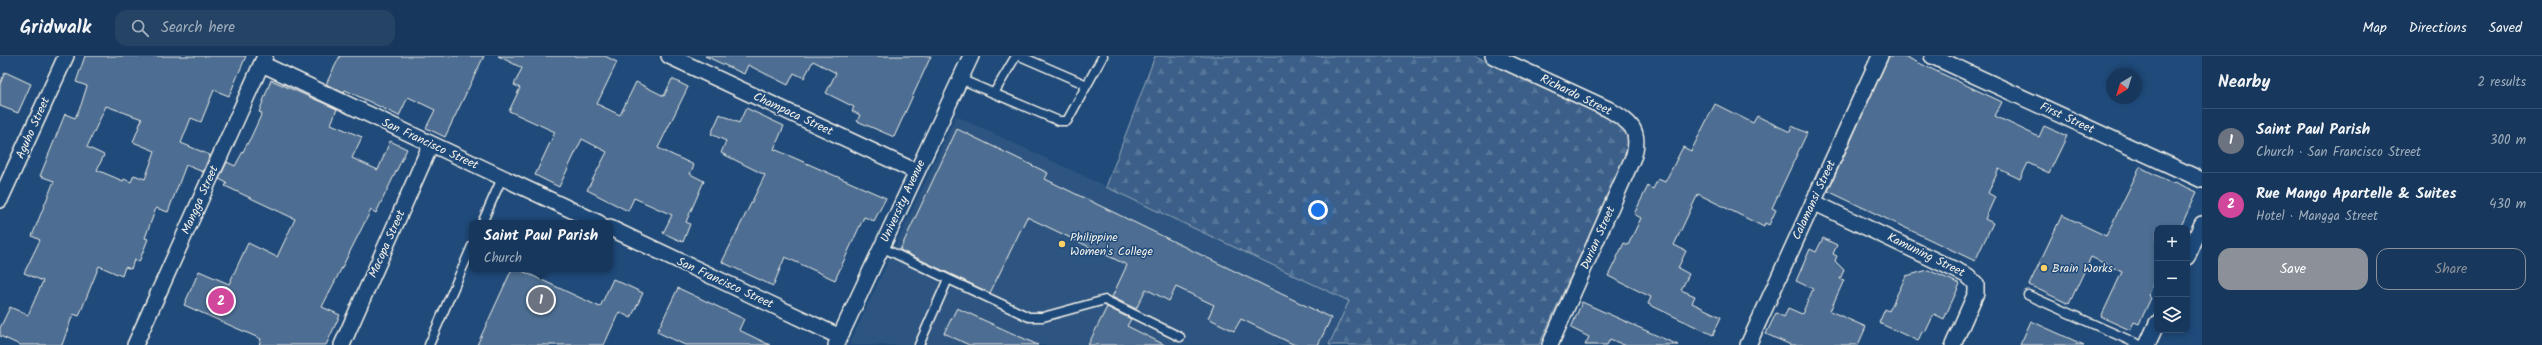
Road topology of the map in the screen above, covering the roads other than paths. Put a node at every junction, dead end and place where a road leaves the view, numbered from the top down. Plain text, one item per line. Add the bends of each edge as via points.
1 (66, 56) edge
2 (668, 56) edge
3 (971, 56) edge
4 (1016, 56) edge
5 (1020, 56) edge
6 (1103, 56) edge
7 (1493, 56) edge
8 (1880, 56) edge
9 (1932, 56) edge
10 (264, 60) edge
11 (960, 79) junction
12 (1087, 85) junction
13 (994, 93) junction
14 (1634, 129) joint
15 (431, 144) junction
16 (917, 172) junction
17 (502, 178) junction
18 (2202, 180) edge
19 (0, 200) edge
20 (1813, 202) junction
21 (483, 220) edge
22 (592, 220) edge
23 (2202, 224) edge
24 (613, 229) edge
25 (881, 247) junction
26 (2190, 250) edge
27 (469, 253) edge
28 (948, 279) junction
29 (2028, 295) dead end
30 (2154, 330) edge
31 (1180, 337) dead end
32 (838, 341) edge
33 (135, 345) edge
34 (342, 345) edge
35 (429, 345) edge
36 (919, 345) edge
37 (1550, 345) edge
38 (1748, 345) edge
39 (1953, 345) edge
40 (2140, 345) edge
41 (2147, 345) edge

1 - 19 street, Aguho Street
2 - 16 street, Champaca Street
3 - 11 street, University Avenue
4 - 13 lane
5 - 12 lane
6 - 12 lane
7 - 14 street, Richardo Street via 1608,109
8 - 20 street, Calamansi Street
9 - 18 street, First Street
10 - 15 street, San Francisco Street
10 - 33 street, Mangga Street
11 - 13 lane
11 - 16 street, University Avenue
12 - 13 lane via 1067,121 1059,121
14 - 37 street, Durian Street via 1638,142 1634,155
15 - 17 street, San Francisco Street
15 - 34 street, Macopa Street
16 - 25 street, University Avenue
17 - 21 lane
17 - 22 street, San Francisco Street
20 - 38 street, Calamansi Street
20 - 39 street, Kamuning Street via 1968,276 1976,284 1976,294
23 - 26 street
24 - 32 street, San Francisco Street
25 - 28 lane
25 - 32 street, University Avenue
27 - 35 lane
28 - 31 lane via 1029,317 1043,317 1105,300
28 - 36 lane
29 - 40 lane
30 - 41 street

